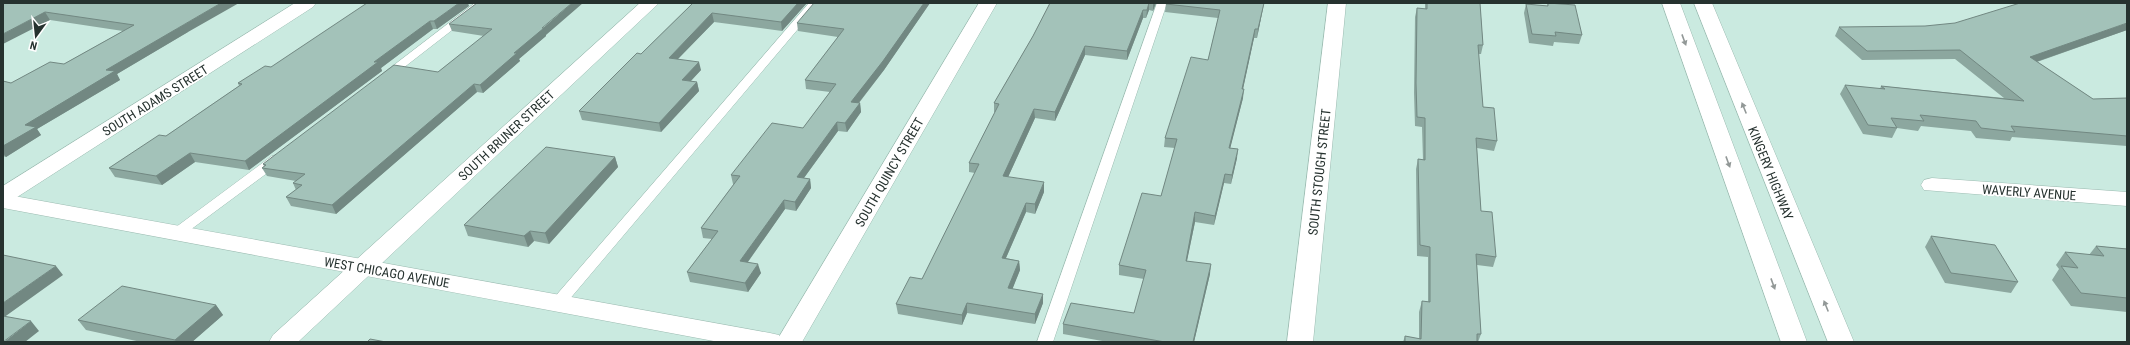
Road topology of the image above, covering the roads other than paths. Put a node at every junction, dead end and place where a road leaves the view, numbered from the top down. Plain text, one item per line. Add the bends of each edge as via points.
1 (307, 3) edge
2 (482, 3) edge
3 (650, 3) edge
4 (815, 3) edge
5 (988, 3) edge
6 (1162, 3) edge
7 (1337, 3) edge
8 (1671, 3) edge
9 (1702, 3) edge
10 (376, 83) edge
11 (289, 149) edge
12 (1932, 185) dead end
13 (3, 196) edge
14 (2127, 199) edge
15 (3, 201) edge
16 (177, 233) junction
17 (363, 267) junction
18 (558, 303) junction
19 (282, 342) edge
20 (770, 342) edge
21 (790, 342) edge
22 (1045, 342) edge
23 (1300, 342) edge
24 (1794, 342) edge
25 (1841, 342) edge

1 - 13 main road, SOUTH ADAMS STREET
2 - 10 lane
3 - 17 main road, SOUTH BRUNER STREET
4 - 18 lane
5 - 21 main road, SOUTH QUINCY STREET
6 - 22 lane
7 - 23 main road, SOUTH STOUGH STREET
8 -> 24 main road
25 -> 9 main road, KINGERY HIGHWAY
11 - 16 lane
12 - 14 main road, WAVERLY AVENUE
15 - 16 main road, WEST CHICAGO AVENUE
16 - 17 main road, WEST CHICAGO AVENUE
17 - 18 main road, WEST CHICAGO AVENUE
17 - 19 main road, SOUTH BRUNER STREET
18 - 20 main road, WEST CHICAGO AVENUE

